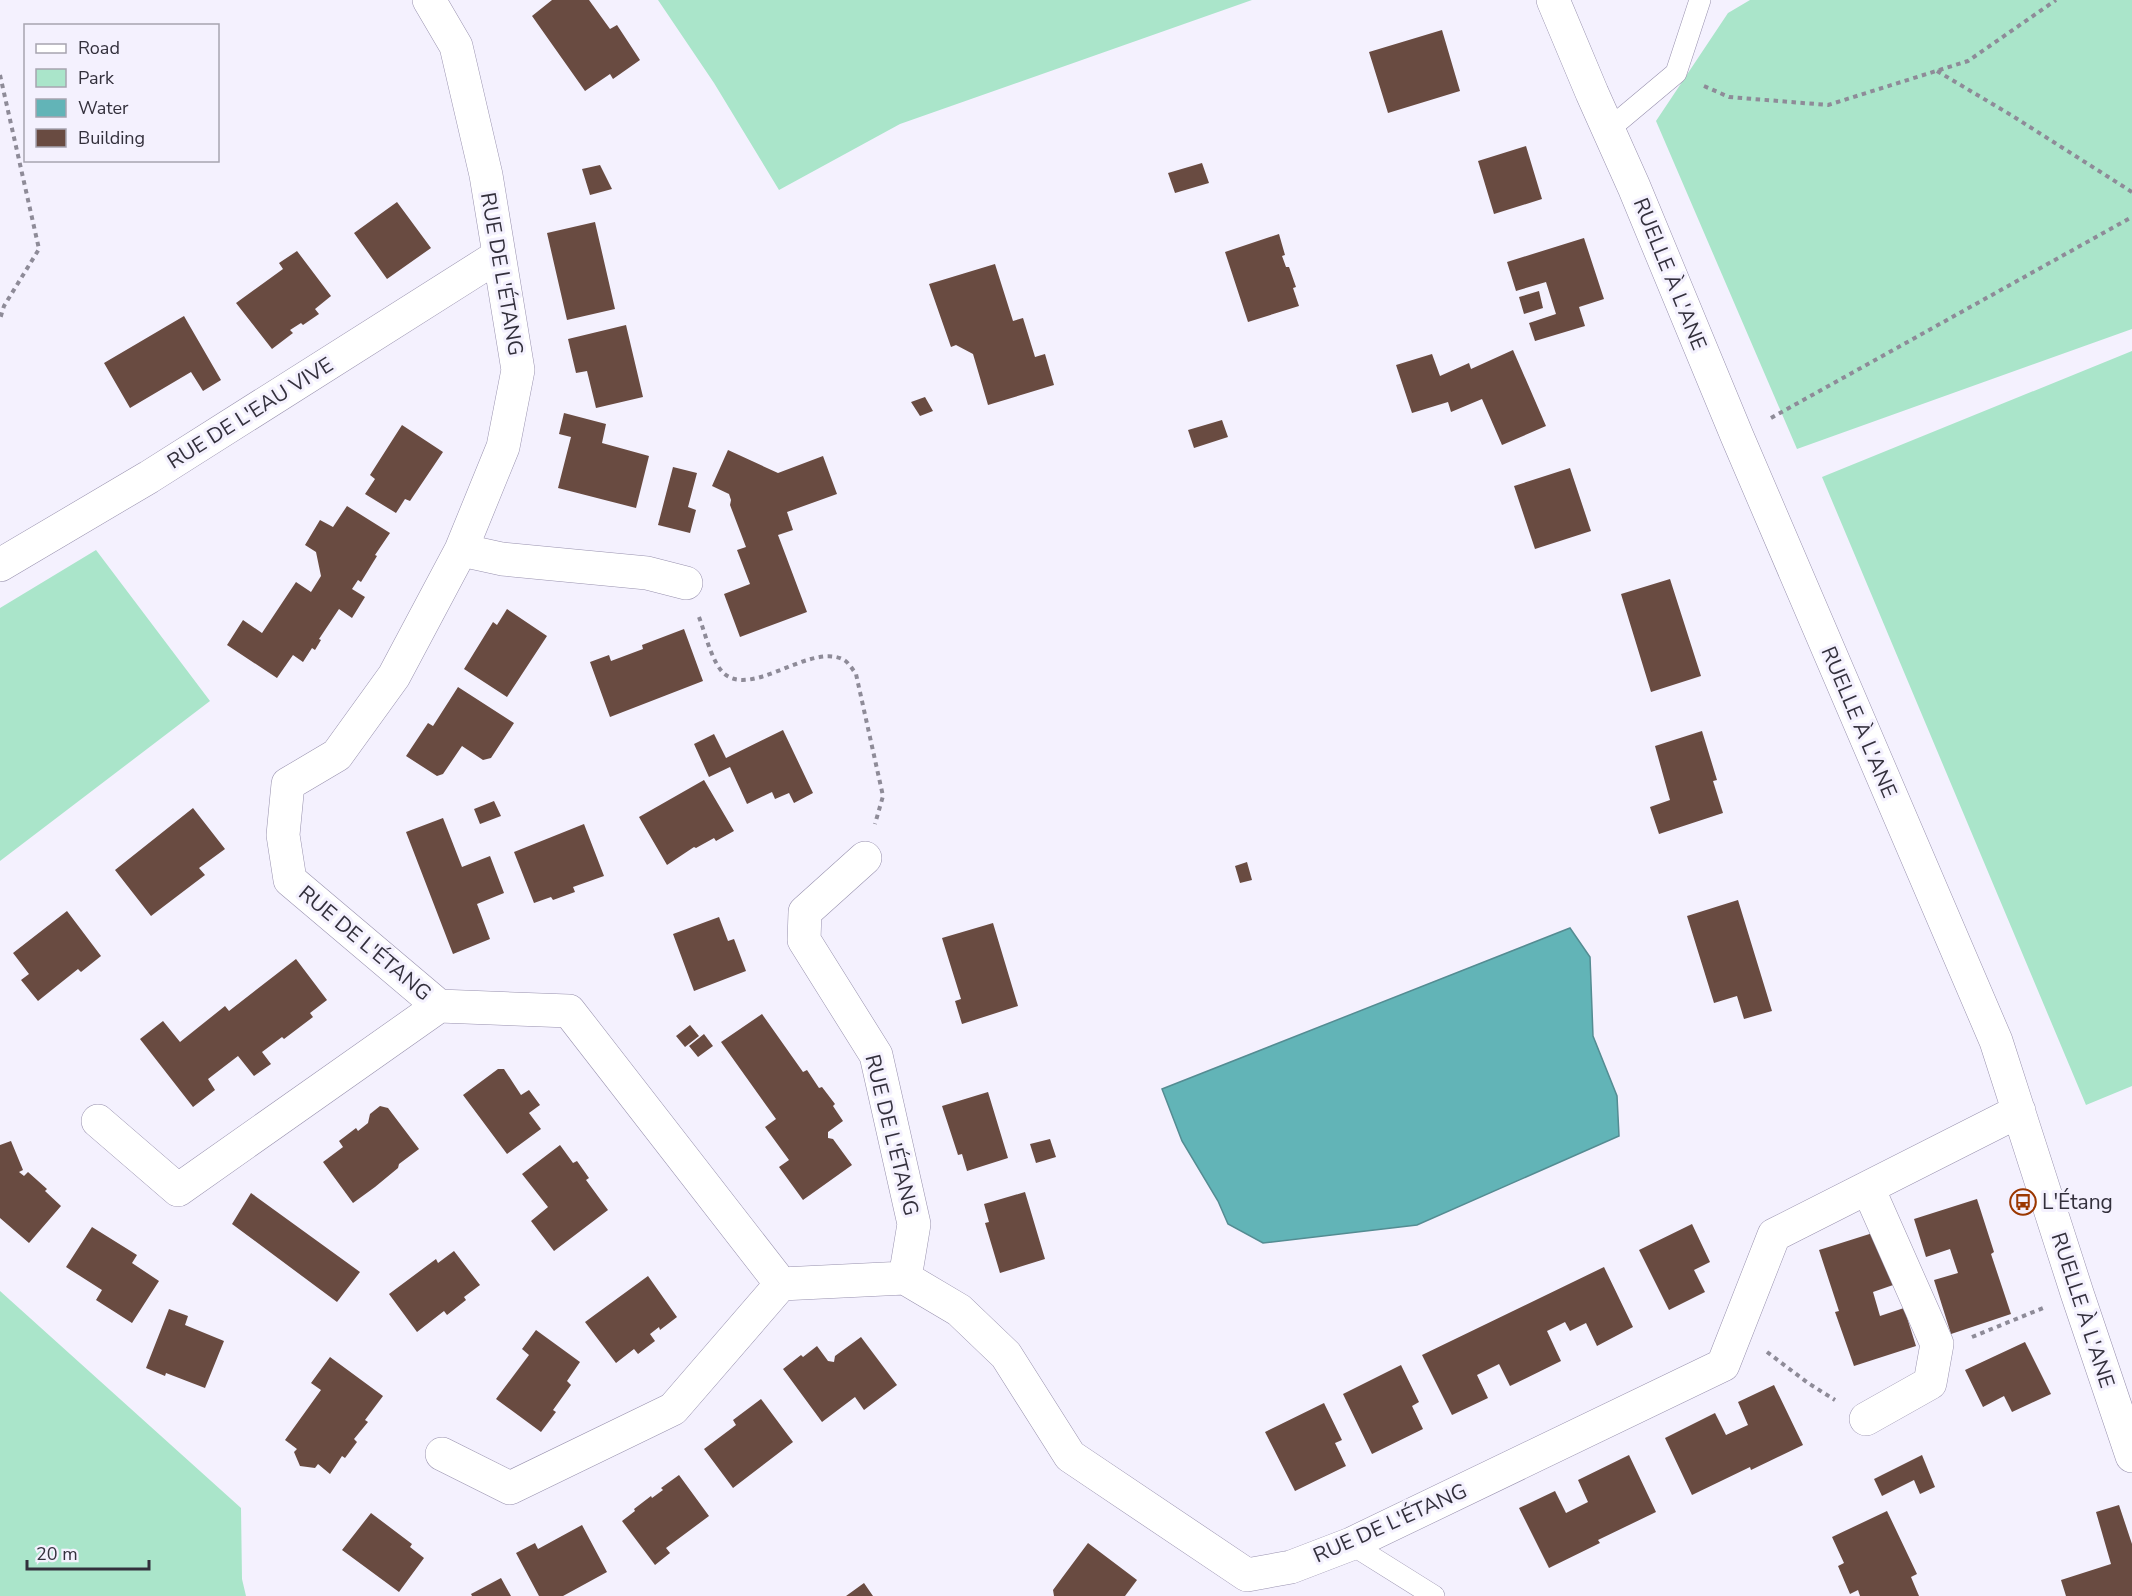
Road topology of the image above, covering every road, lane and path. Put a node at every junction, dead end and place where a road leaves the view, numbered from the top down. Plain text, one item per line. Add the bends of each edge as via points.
1 (429, 0) edge
2 (1553, 0) edge
3 (1700, 0) edge
4 (2056, 0) edge
5 (1937, 71) junction
6 (1676, 73) junction
7 (0, 75) edge
8 (1608, 130) junction
9 (2132, 192) edge
10 (2132, 217) edge
11 (498, 256) junction
12 (2, 306) edge
13 (0, 319) edge
14 (1737, 436) junction
15 (461, 550) junction
16 (0, 566) edge
17 (686, 583) joint
18 (865, 858) joint
19 (439, 1006) junction
20 (2019, 1111) junction
21 (98, 1121) dead end
22 (1868, 1188) junction
23 (905, 1278) junction
24 (781, 1284) junction
25 (2077, 1293) junction
26 (1737, 1329) junction
27 (1936, 1353) junction
28 (1866, 1419) joint
29 (442, 1454) dead end
30 (2132, 1456) edge
31 (1351, 1544) junction
32 (1240, 1585) edge
33 (1434, 1596) edge

1 - 11 street, RUE DE L'ÉTANG via 456,46 486,175
2 - 8 street, RUELLE À L'ANE
3 - 6 lane
4 - 5 path via 1968,61
5 - 6 path via 1828,105 1729,97
5 - 9 path
6 - 8 lane
7 - 12 path via 39,249
8 - 14 street, RUELLE À L'ANE
10 - 14 path
11 - 15 street, RUE DE L'ÉTANG via 519,370 503,447
11 - 16 street, RUE DE L'EAU VIVE via 149,477
12 - 13 path
14 - 20 street, RUELLE À L'ANE via 1996,1041
15 - 17 street via 502,559 647,573
15 - 19 street, RUE DE L'ÉTANG via 394,676 337,755 288,784 282,835 290,880
17 - 18 path via 718,666 728,676 744,681 826,655 844,660 856,674 883,796
18 - 23 street, RUE DE L'ÉTANG via 805,912 804,940 876,1055 914,1224
19 - 21 street, RUE DE L'ÉTANG via 178,1190
19 - 24 street, RUE DE L'ÉTANG via 569,1011
20 - 22 street, RUE DE L'ÉTANG
20 - 25 street, RUELLE À L'ANE
22 - 26 street, RUE DE L'ÉTANG via 1774,1235
22 - 27 street via 1937,1344
23 - 24 street
23 - 32 street, RUE DE L'ÉTANG via 959,1310 1006,1355 1070,1456
24 - 29 street via 673,1409 510,1488
25 - 27 path
25 - 30 street, RUELLE À L'ANE
26 - 28 path via 1808,1383
26 - 31 street, RUE DE L'ÉTANG via 1723,1365
27 - 28 street via 1930,1383
31 - 32 street, RUE DE L'ÉTANG
31 - 33 lane

